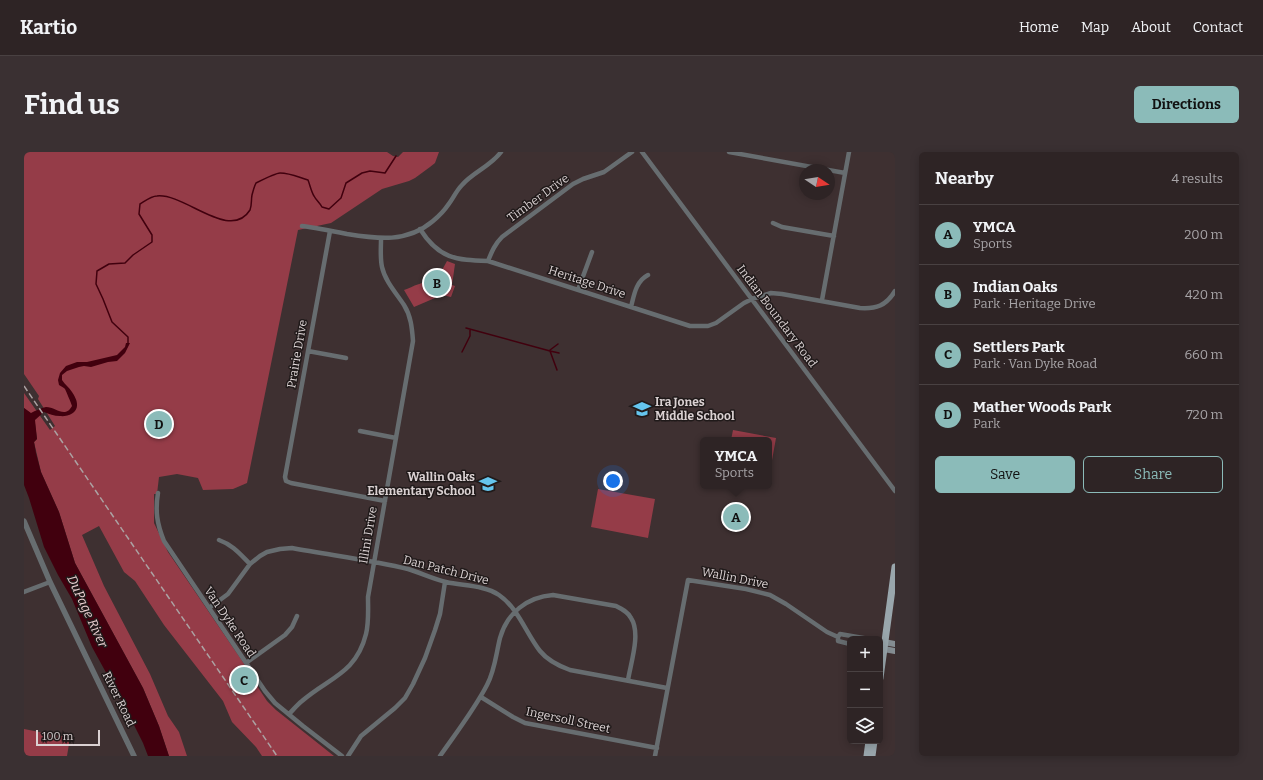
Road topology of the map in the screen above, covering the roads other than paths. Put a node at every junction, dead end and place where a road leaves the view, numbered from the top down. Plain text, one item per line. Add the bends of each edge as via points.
1 (501, 152) edge
2 (632, 152) edge
3 (642, 152) edge
4 (729, 152) edge
5 (849, 152) edge
6 (845, 173) junction
7 (773, 223) dead end
8 (302, 226) dead end
9 (420, 230) junction
10 (330, 231) junction
11 (834, 236) junction
12 (381, 239) junction
13 (592, 252) dead end
14 (488, 261) junction
15 (648, 275) dead end
16 (578, 290) junction
17 (895, 291) edge
18 (752, 299) junction
19 (822, 300) junction
20 (631, 307) junction
21 (308, 352) junction
22 (346, 358) dead end
23 (360, 431) dead end
24 (396, 438) junction
25 (895, 491) edge
26 (158, 493) dead end
27 (385, 501) junction
28 (24, 521) edge
29 (219, 540) dead end
30 (374, 562) junction
31 (250, 564) junction
32 (895, 566) edge
33 (50, 582) junction
34 (446, 582) junction
35 (24, 592) edge
36 (209, 608) junction
37 (515, 611) junction
38 (297, 616) dead end
39 (852, 636) edge
40 (838, 637) junction
41 (883, 639) edge
42 (847, 643) edge
43 (895, 644) edge
44 (883, 645) edge
45 (883, 645) edge
46 (895, 651) edge
47 (246, 663) junction
48 (628, 680) junction
49 (667, 688) junction
50 (481, 697) junction
51 (289, 714) junction
52 (869, 744) edge
53 (874, 744) edge
54 (657, 748) junction
55 (134, 756) edge
56 (342, 756) edge
57 (348, 756) edge
58 (440, 756) edge
59 (655, 756) edge
60 (867, 756) edge
61 (872, 756) edge

1 - 9 street via 466,181 440,214
2 - 14 street, Timber Drive via 604,172 573,184 508,232 497,242
3 - 18 street, Indian Boundary Road
4 - 6 street
5 - 6 street
6 - 11 street
7 - 11 street via 782,227
8 - 10 street
9 - 12 street via 395,238
9 - 14 street, Heritage Drive via 430,243 452,258
10 - 12 street
10 - 21 street, Prairie Drive
11 - 19 street
12 - 24 street, Illini Drive via 382,267 387,280 405,306 410,318 413,341
13 - 16 street
14 - 16 street, Heritage Drive
15 - 20 street via 639,282
16 - 20 street, Heritage Drive
17 - 19 street, Heritage Drive via 892,297 878,307 860,308
18 - 19 street, Heritage Drive via 771,293
18 - 20 street, Heritage Drive via 708,326 690,326
18 - 25 street, Indian Boundary Road
21 - 22 street
21 - 27 street, Prairie Drive via 286,481
23 - 24 street
24 - 27 street, Illini Drive
26 - 36 street, Van Dyke Road via 157,520 164,541
27 - 30 street, Illini Drive
28 - 33 street, River Road
29 - 31 street via 236,549
30 - 31 street, Dan Patch Drive via 292,548 267,552
30 - 34 street, Dan Patch Drive via 408,569
30 - 51 street, Illini Drive via 368,597 366,635 356,658 341,674 302,700
31 - 36 street, Dan Patch Drive via 228,594
32 - 41 main road
33 - 35 street
33 - 55 street, River Road
34 - 37 street, Dan Patch Drive via 487,589 498,594
34 - 57 street via 435,630 413,684 395,708 360,736
36 - 47 street, Van Dyke Road
37 - 48 street, Dan Patch Drive via 540,652 557,666
37 - 48 street via 530,600 553,595 616,606 625,611 631,617 636,633
37 - 50 street via 500,637 494,668
38 - 47 street via 285,635
39 - 40 street, Wallin Drive via 840,634
40 - 42 street, Wallin Drive via 838,641
40 - 49 street, Wallin Drive via 764,593 688,580
43 - 44 main road
45 - 46 main road
47 - 51 street, Van Dyke Road via 275,703
48 - 49 street, Dan Patch Drive
49 - 54 street
50 - 54 street, Ingersoll Street via 525,723
50 - 58 street
51 - 56 street, Van Dyke Road
52 - 60 main road
53 - 61 main road
54 - 59 street

